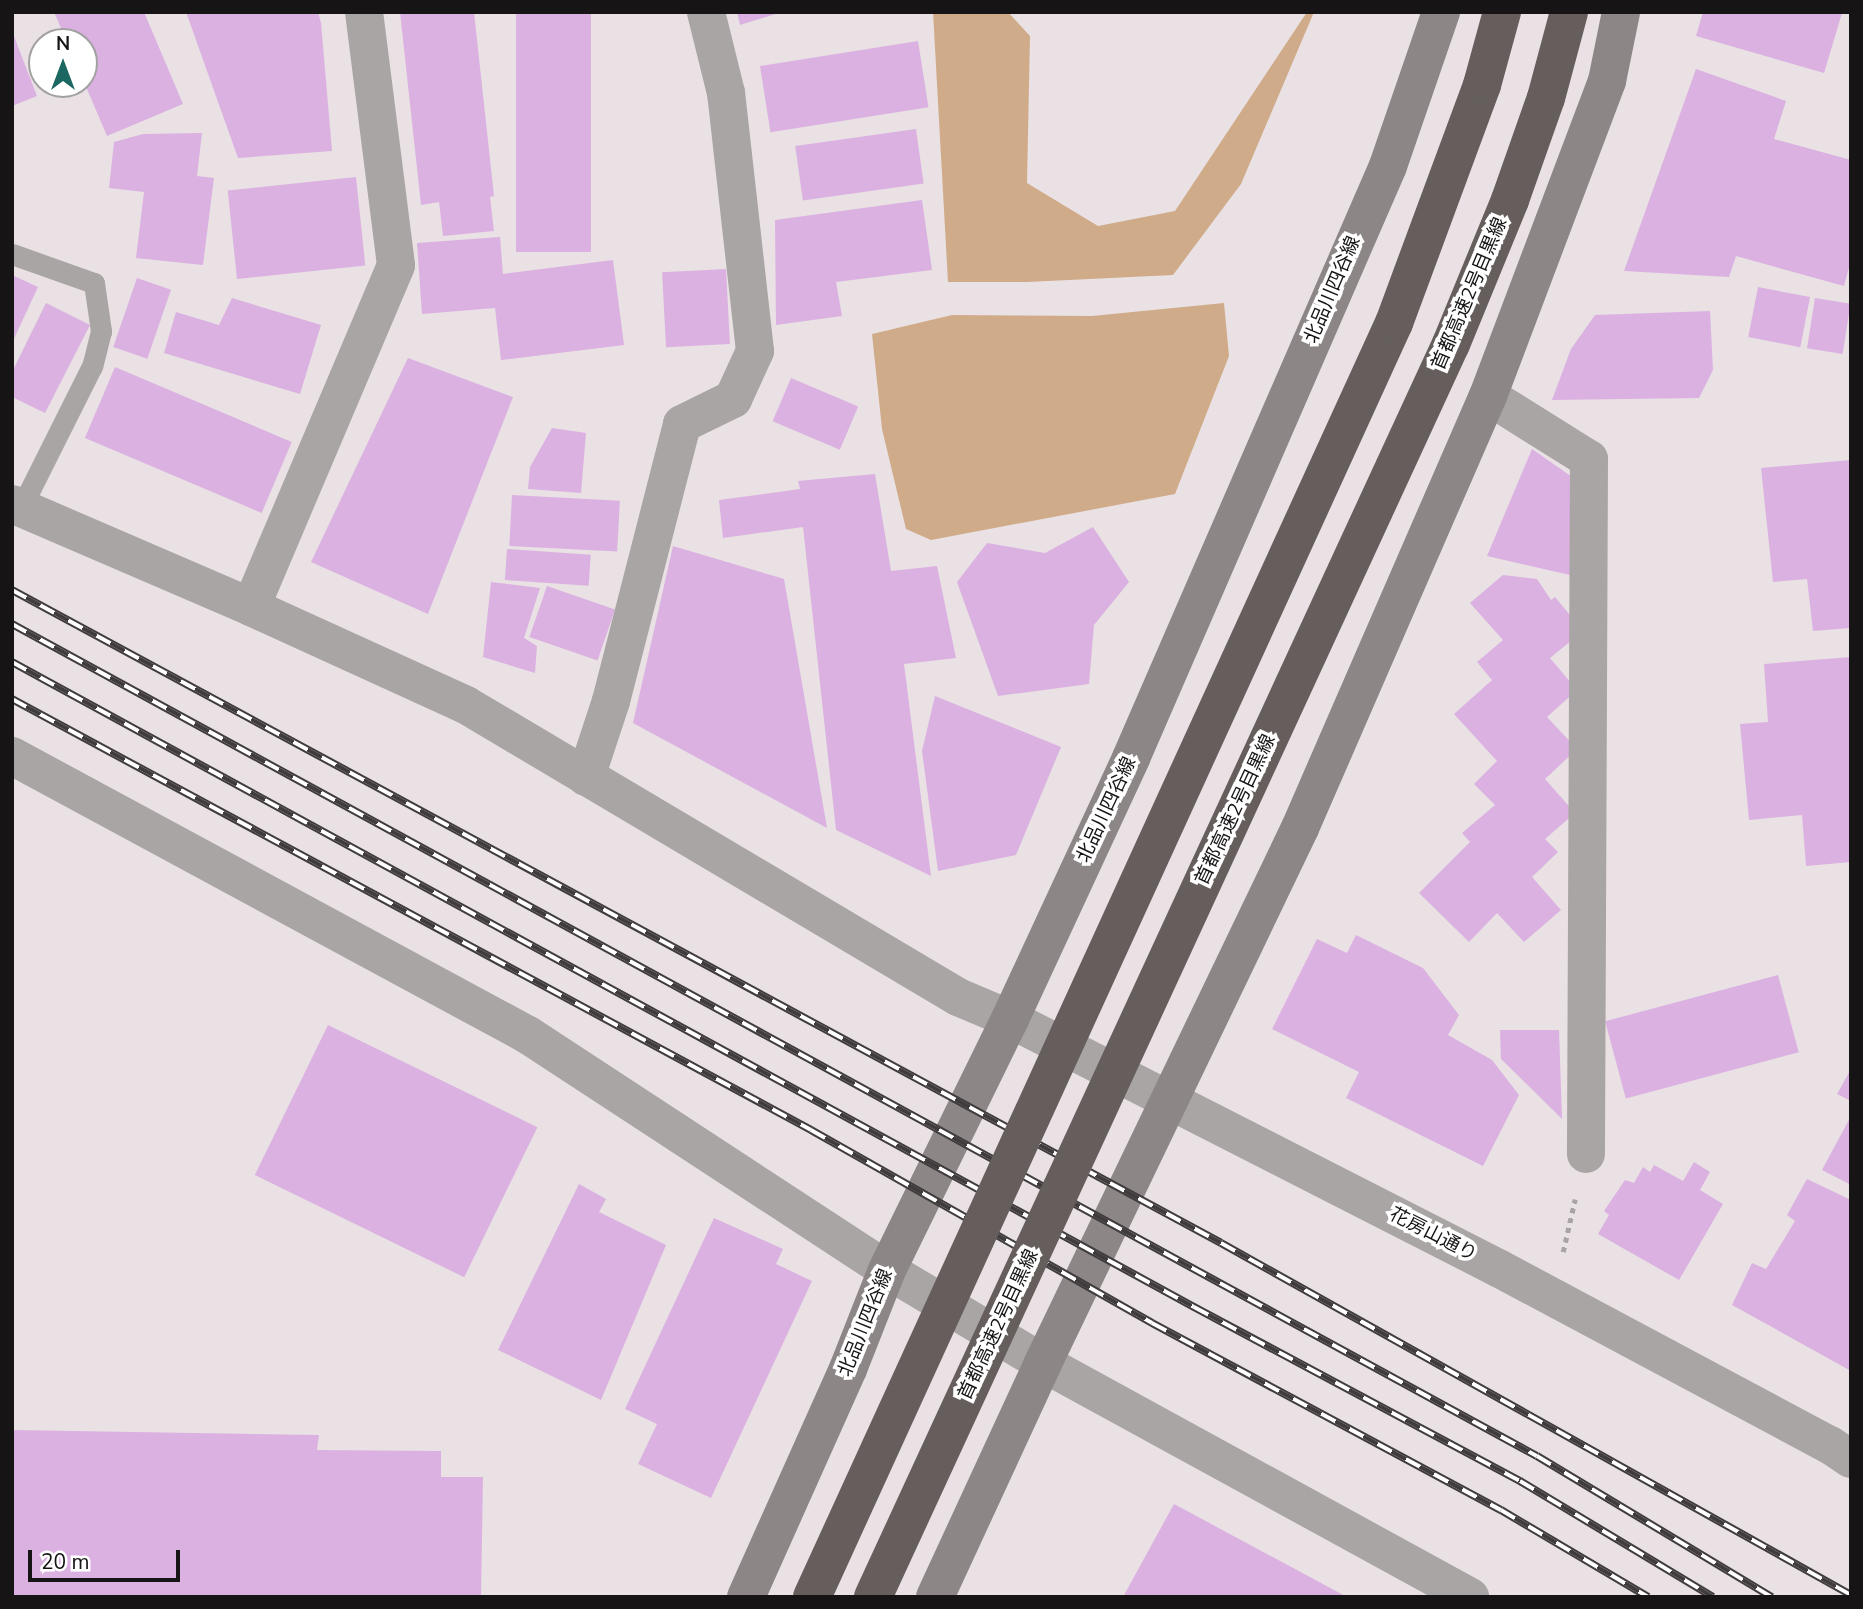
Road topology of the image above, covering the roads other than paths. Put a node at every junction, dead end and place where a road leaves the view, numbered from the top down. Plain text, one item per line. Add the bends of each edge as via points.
1 (364, 12) edge
2 (706, 12) edge
3 (1441, 12) edge
4 (1502, 12) edge
5 (1569, 12) edge
6 (1621, 12) edge
7 (12, 254) edge
8 (1488, 397) junction
9 (17, 506) edge
10 (251, 607) junction
11 (12, 756) edge
12 (586, 777) junction
13 (1010, 1019) junction
14 (1169, 1102) junction
15 (1586, 1154) road end
16 (887, 1270) junction
17 (1043, 1363) junction
18 (1851, 1459) edge
19 (746, 1597) edge
20 (812, 1597) edge
21 (873, 1597) edge
22 (935, 1597) edge
23 (1470, 1597) edge

1 - 10 street via 396,265
2 - 12 street via 726,93 755,351 733,399 682,424 611,701
3 - 13 main road, 北品川四谷線 via 1388,166 1131,758
4 - 20 highway, bridge via 1482,85 1394,323
5 - 21 highway, 首都高速2号目黒線, bridge via 1546,98 1510,200 1451,344
6 - 8 main road via 1607,81
7 - 9 lane via 94,283 101,331 92,366
8 - 14 main road via 1300,828
8 - 15 street via 1589,459
9 - 10 street, 花房山通り
10 - 12 street, 花房山通り via 466,705
11 - 16 street via 528,1035
12 - 13 street, 花房山通り via 958,998
13 - 14 street, 花房山通り
13 - 16 main road, 北品川四谷線
14 - 17 main road
14 - 18 street, 花房山通り via 1552,1297
16 - 17 street
16 - 19 main road, 北品川四谷線
17 - 22 main road
17 - 23 street

